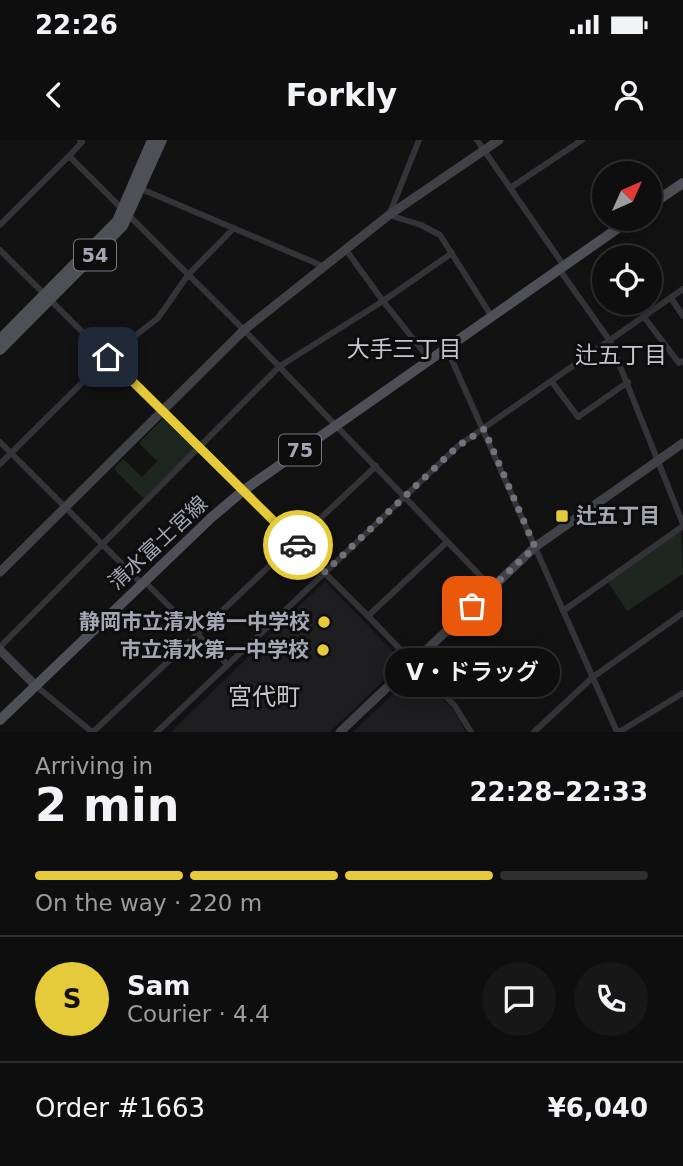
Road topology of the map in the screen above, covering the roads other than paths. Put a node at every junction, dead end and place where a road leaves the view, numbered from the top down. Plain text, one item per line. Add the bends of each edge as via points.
1 (80, 140) edge
2 (152, 140) edge
3 (162, 140) edge
4 (419, 140) edge
5 (477, 140) edge
6 (499, 140) edge
7 (582, 140) edge
8 (484, 150) junction
9 (69, 156) junction
10 (683, 183) edge
11 (137, 188) junction
12 (510, 188) junction
13 (662, 197) edge
14 (126, 214) junction
15 (389, 215) junction
16 (0, 225) edge
17 (234, 228) junction
18 (614, 231) edge
19 (0, 250) edge
20 (346, 250) junction
21 (452, 253) junction
22 (324, 267) junction
23 (562, 267) junction
24 (188, 275) junction
25 (683, 289) edge
26 (47, 297) junction
27 (671, 298) junction
28 (383, 301) junction
29 (683, 316) edge
30 (492, 317) junction
31 (645, 317) junction
32 (244, 330) junction
33 (0, 338) edge
34 (610, 341) junction
35 (447, 349) junction
36 (0, 350) edge
37 (108, 357) junction
38 (430, 360) junction
39 (683, 360) edge
40 (280, 366) junction
41 (552, 382) junction
42 (628, 382) junction
43 (163, 410) junction
44 (337, 425) junction
45 (484, 429) junction
46 (0, 442) edge
47 (683, 443) edge
48 (199, 447) junction
49 (11, 453) junction
50 (658, 460) junction
51 (0, 464) edge
52 (376, 466) junction
53 (244, 490) junction
54 (405, 497) junction
55 (65, 507) junction
56 (683, 523) edge
57 (295, 542) junction
58 (447, 542) junction
59 (103, 544) junction
60 (535, 547) junction
61 (0, 572) edge
62 (325, 572) junction
63 (143, 583) junction
64 (492, 588) junction
65 (562, 611) junction
66 (683, 613) edge
67 (368, 616) junction
68 (198, 635) junction
69 (0, 648) edge
70 (412, 662) junction
71 (228, 665) junction
72 (593, 677) junction
73 (36, 686) junction
74 (683, 693) edge
75 (0, 720) edge
76 (92, 732) edge
77 (157, 732) edge
78 (340, 732) edge
79 (471, 732) edge
80 (534, 732) edge
81 (618, 732) edge

1 - 9 street
2 - 11 main road, 54
3 - 11 main road, 54
4 - 15 street
5 - 8 street
6 - 8 street
7 - 12 street
8 - 12 street
8 - 15 street
9 - 14 street
9 - 16 street
10 - 13 main road
11 - 14 main road, 54
11 - 17 street
12 - 23 street
14 - 24 street
14 - 26 main road, 54
15 - 20 street
15 - 21 street via 440,235
17 - 22 street
17 - 24 street
18 - 23 main road, 清水富士宮線 / 75
19 - 26 street
20 - 22 street
20 - 28 street
21 - 28 street
21 - 30 street
22 - 32 street
23 - 30 main road, 清水富士宮線 / 75
23 - 34 street
24 - 32 street
24 - 37 street via 158,318
25 - 27 street
26 - 33 main road, 54
26 - 36 main road, 54
26 - 37 street
27 - 29 street
27 - 31 street
28 - 38 street
28 - 40 street
30 - 35 main road, 清水富士宮線 / 75
31 - 34 street
31 - 39 street via 679,363
32 - 40 street
32 - 43 street
34 - 41 street
34 - 42 street
35 - 38 main road, 清水富士宮線 / 75
35 - 45 street
37 - 43 street
37 - 49 street
38 - 44 main road, 清水富士宮線 / 75
40 - 44 street
40 - 48 street
41 - 42 street via 578,417
41 - 45 street
42 - 50 street
43 - 48 street
43 - 55 street
44 - 52 street
44 - 53 main road, 清水富士宮線 / 75
45 - 54 street via 458,446
45 - 60 street
46 - 49 street
47 - 50 street
48 - 53 street
48 - 59 street
49 - 51 street
49 - 55 street
50 - 56 street
50 - 60 street
52 - 54 street
52 - 57 street
53 - 57 street
53 - 63 main road, 清水富士宮線 / 75
54 - 58 street
54 - 62 street
55 - 59 street
55 - 61 street
56 - 65 street
57 - 62 street
57 - 68 street
58 - 64 street
58 - 67 street
59 - 63 street
59 - 69 street
60 - 64 street
60 - 65 street
62 - 67 street
62 - 71 street
63 - 68 street
63 - 73 main road, 清水富士宮線 / 75
64 - 70 street
65 - 72 street
66 - 72 street
67 - 70 street
68 - 71 street
68 - 76 street
69 - 73 street
70 - 78 street
70 - 79 street via 455,706
71 - 77 street
72 - 80 street
72 - 81 street
73 - 75 main road, 清水富士宮線 / 75
73 - 76 street
74 - 81 street

